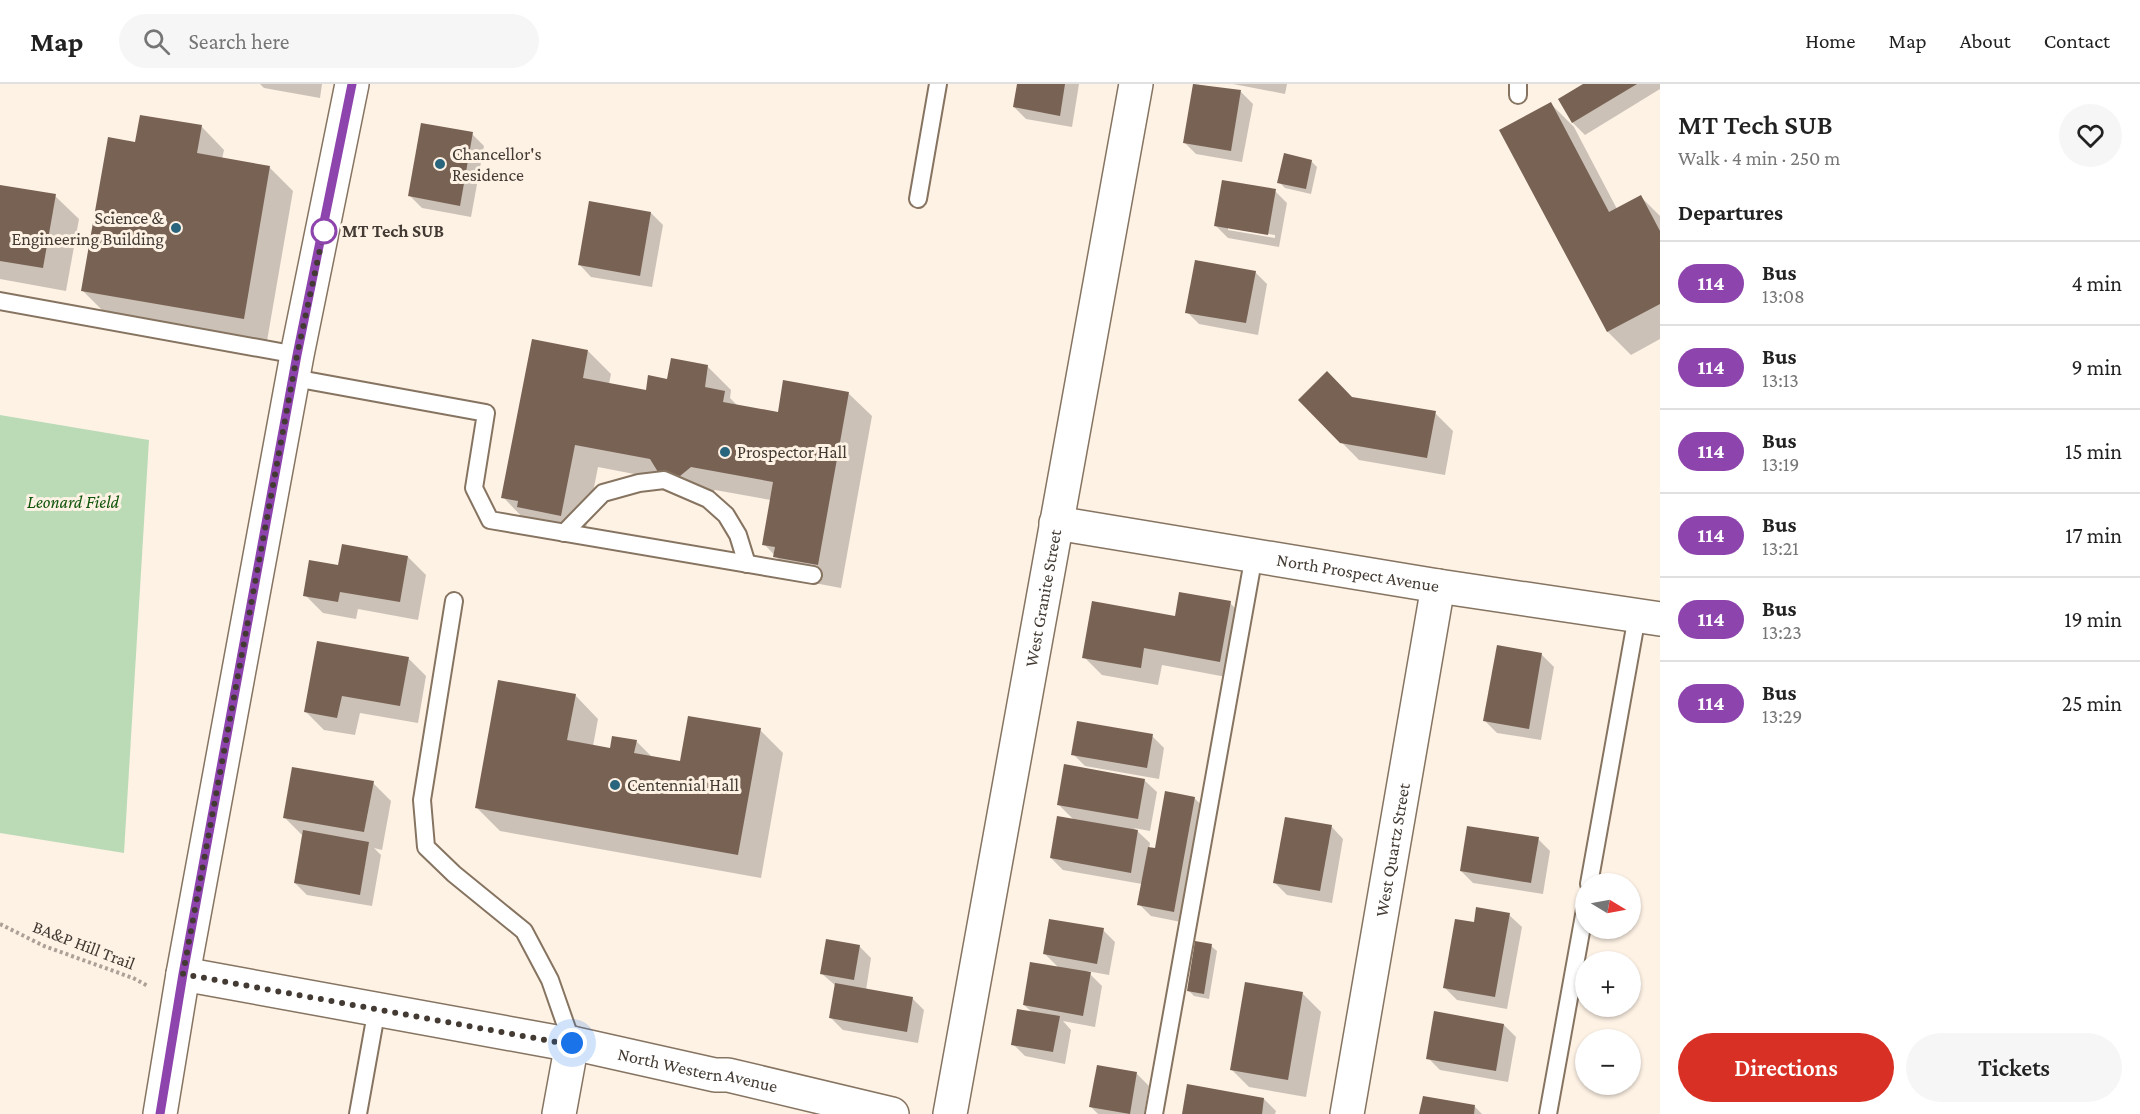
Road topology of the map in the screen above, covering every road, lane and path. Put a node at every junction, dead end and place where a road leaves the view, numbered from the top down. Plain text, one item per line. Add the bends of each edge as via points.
1 (352, 84) edge
2 (938, 84) edge
3 (1136, 84) edge
4 (918, 199) dead end
5 (0, 301) edge
6 (296, 366) junction
7 (1056, 523) junction
8 (564, 533) junction
9 (1254, 555) junction
10 (747, 564) junction
11 (813, 575) dead end
12 (1438, 586) junction
13 (454, 601) dead end
14 (1648, 618) edge
15 (1591, 873) edge
16 (0, 924) edge
17 (1580, 939) edge
18 (170, 982) junction
19 (377, 1008) junction
20 (572, 1043) junction
21 (160, 1114) edge
22 (358, 1114) edge
23 (559, 1114) edge
24 (892, 1114) edge
25 (950, 1114) edge
26 (1154, 1114) edge
27 (1347, 1114) edge
28 (1548, 1114) edge

1 - 6 street
2 - 4 lane
3 - 7 street, West Granite Street
5 - 6 lane
6 - 8 lane via 486,413 474,488 490,520
6 - 18 street
7 - 9 street, North Prospect Avenue
7 - 25 street, West Granite Street
8 - 10 lane
8 - 10 lane via 603,493 664,480 708,499 726,515 738,535
9 - 12 street, North Prospect Avenue
9 - 26 lane
10 - 11 lane
12 - 14 street, North Prospect Avenue
12 - 27 street, West Quartz Street
13 - 20 lane via 422,800 426,847 525,931 550,980
14 - 15 lane
16 - 18 path, BA&P Hill Trail via 44,946 133,978
17 - 28 lane
18 - 19 street, North Western Avenue
18 - 21 street
19 - 20 street, North Western Avenue
19 - 22 lane
20 - 23 street
20 - 24 street, North Western Avenue

